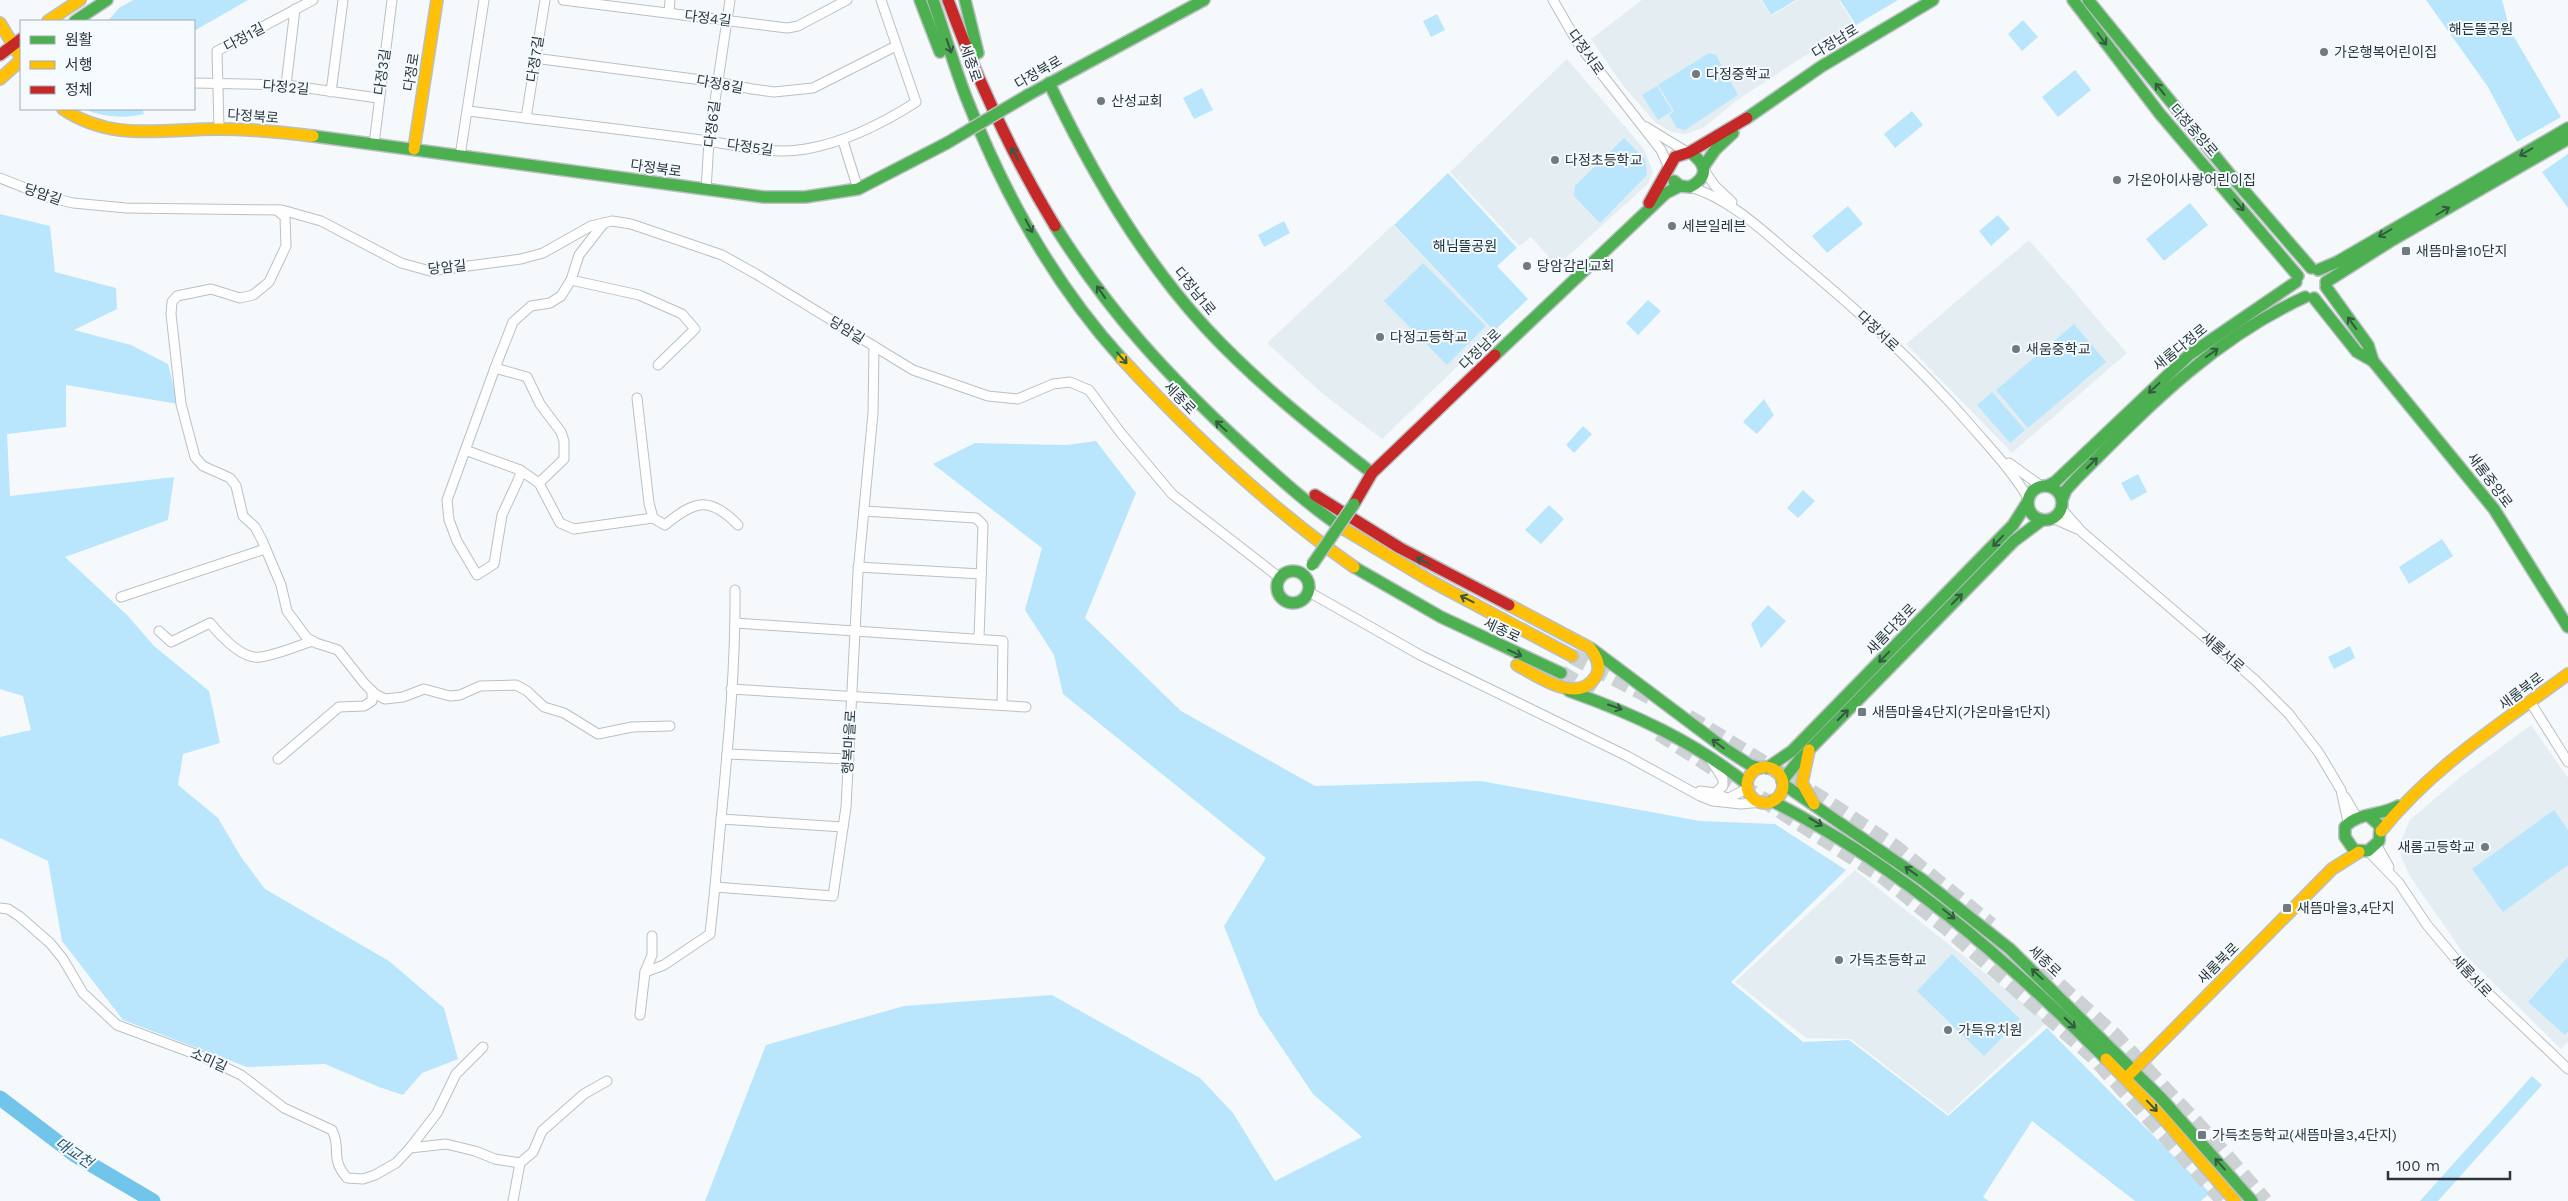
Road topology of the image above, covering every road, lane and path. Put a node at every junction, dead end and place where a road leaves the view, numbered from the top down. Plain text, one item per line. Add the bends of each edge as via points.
1 (80, 0) edge
2 (108, 0) edge
3 (313, 0) edge
4 (343, 0) edge
5 (392, 0) edge
6 (437, 0) edge
7 (484, 0) edge
8 (544, 0) edge
9 (563, 0) edge
10 (670, 0) edge
11 (730, 0) edge
12 (847, 0) edge
13 (880, 0) edge
14 (920, 0) edge
15 (933, 0) edge
16 (948, 0) edge
17 (965, 0) edge
18 (1204, 0) edge
19 (1553, 0) edge
20 (1934, 0) edge
21 (2074, 0) edge
22 (2088, 0) edge
23 (295, 9) junction
24 (669, 13) junction
25 (50, 20) edge
26 (77, 20) edge
27 (726, 20) junction
28 (0, 23) edge
29 (17, 42) edge
30 (896, 46) junction
31 (0, 55) edge
32 (20, 55) edge
33 (534, 58) junction
34 (20, 60) edge
35 (0, 79) edge
36 (717, 82) junction
37 (195, 83) edge
38 (217, 83) junction
39 (1048, 83) junction
40 (286, 85) junction
41 (331, 92) junction
42 (378, 98) junction
43 (991, 109) junction
44 (64, 110) edge
45 (468, 111) junction
46 (1756, 113) junction
47 (526, 118) junction
48 (1641, 124) junction
49 (2568, 128) edge
50 (219, 129) junction
51 (843, 140) junction
52 (2568, 140) edge
53 (709, 141) junction
54 (374, 144) junction
55 (414, 149) junction
56 (1688, 152) junction
57 (460, 156) junction
58 (1704, 168) junction
59 (1670, 170) junction
60 (0, 178) edge
61 (1685, 186) junction
62 (858, 189) junction
63 (706, 190) junction
64 (1012, 196) junction
65 (278, 210) junction
66 (1750, 220) junction
67 (604, 223) junction
68 (1636, 223) junction
69 (2315, 269) junction
70 (2297, 279) junction
71 (571, 280) junction
72 (2326, 284) junction
73 (2310, 297) junction
74 (874, 346) junction
75 (2373, 361) junction
76 (658, 365) dead end
77 (495, 368) junction
78 (637, 398) dead end
79 (1193, 433) junction
80 (1241, 444) junction
81 (465, 450) junction
82 (1996, 454) junction
83 (520, 470) junction
84 (1372, 473) junction
85 (539, 483) junction
86 (2044, 486) junction
87 (2027, 501) junction
88 (2061, 504) junction
89 (864, 511) junction
90 (653, 518) junction
91 (2047, 519) junction
92 (738, 525) dead end
93 (2082, 532) junction
94 (265, 549) junction
95 (858, 567) junction
96 (981, 574) junction
97 (1304, 574) junction
98 (1280, 578) junction
99 (735, 590) dead end
100 (1309, 592) junction
101 (121, 597) dead end
102 (736, 623) junction
103 (2568, 627) edge
104 (159, 631) dead end
105 (855, 632) junction
106 (979, 638) junction
107 (312, 641) junction
108 (1590, 648) junction
109 (1572, 656) tunnel mouth
110 (1561, 673) tunnel mouth
111 (2568, 674) edge
112 (731, 689) junction
113 (372, 691) junction
114 (1569, 691) junction
115 (852, 697) junction
116 (2531, 703) junction
117 (1002, 705) junction
118 (1026, 707) dead end
119 (670, 726) dead end
120 (1703, 750) junction
121 (1809, 750) junction
122 (727, 754) junction
123 (278, 759) dead end
124 (849, 759) junction
125 (2568, 762) edge
126 (1764, 768) junction
127 (1782, 782) junction
128 (1748, 786) junction
129 (1689, 789) junction
130 (1700, 792) junction
131 (1767, 802) junction
132 (2400, 805) junction
133 (1816, 806) junction
134 (2369, 816) junction
135 (721, 819) junction
136 (2352, 819) junction
137 (844, 827) junction
138 (2381, 832) junction
139 (2344, 837) junction
140 (2368, 849) junction
141 (2332, 869) junction
142 (715, 887) junction
143 (0, 908) edge
144 (652, 936) dead end
145 (645, 972) junction
146 (640, 1015) dead end
147 (483, 1047) dead end
148 (2568, 1069) edge
149 (2134, 1070) junction
150 (2125, 1079) junction
151 (607, 1081) dead end
152 (410, 1148) junction
153 (520, 1163) junction
154 (513, 1201) edge
155 (2235, 1201) edge
156 (2252, 1201) edge

1 - 25 main road
2 - 26 main road
3 - 23 street, 다정1길
4 - 41 street
5 - 42 street, 다정3길
6 - 55 main road, 다정로
7 - 45 street
8 - 33 street, 다정7길
9 - 24 street, 다정4길
10 - 24 street
11 - 27 street, 다정6길
12 - 27 street, 다정4길 via 798,26 787,28
13 - 30 street, 다정5길
14 - 64 main road via 982,147
15 -> 64 main road, 세종로 via 971,109
16 - 43 main road, 세종로
17 - 43 main road
18 - 39 main road, 다정북로
19 - 48 street, 다정서로 via 1579,45
20 - 46 main road, 다정남로 via 1822,66
21 -> 70 main road, 다정중앙로 via 2160,114
69 -> 22 main road, 다정중앙로 via 2228,172
23 - 38 street, 다정1길 via 217,51
23 - 40 street
24 - 27 street, 다정4길
27 - 36 street, 다정6길
28 - 29 main road
29 - 31 main road
29 - 32 main road
30 - 36 street, 다정8길 via 824,83 802,90 752,90
30 - 51 street, 다정5길 via 916,102
33 - 36 street, 다정8길
33 - 47 street, 다정7길
34 - 35 main road
36 - 53 street, 다정6길
37 - 38 street, 다정2길
38 - 40 street, 다정2길
38 - 50 street, 다정1길
39 - 62 main road, 다정북로, bridge via 947,143
39 - 84 main road, 다정남1로 via 1098,180 1173,289 1206,328 1280,400
40 - 41 street, 다정2길
41 - 42 street, 다정2길
42 - 54 street, 다정3길
80 -> 43 main road, 세종로 via 1158,362 1113,310 1033,187
44 - 50 main road, 다정북로 via 85,124 124,132
45 - 47 street, 다정5길
45 - 57 street
46 - 56 main road
46 - 58 main road via 1715,150
47 - 53 street, 다정5길
48 - 56 street
48 - 59 street, 다정서로 via 1661,150
49 -> 69 main road via 2337,262
50 - 54 main road, 다정북로 via 273,131
51 - 53 street, 다정5길 via 780,152
51 - 62 street
72 -> 52 main road via 2389,242
53 - 63 street, 다정6길
54 - 55 main road, 다정북로
55 - 57 main road, 다정북로
56 - 58 main road via 1701,160
56 - 59 main road via 1675,156
57 - 63 main road, 다정북로
58 - 61 main road via 1702,178
58 - 66 street via 1715,186
59 - 61 main road via 1671,177
59 - 68 main road
60 - 65 street, 당암길 via 73,204
61 - 66 street via 1709,192
61 - 68 main road via 1666,193
62 - 63 main road, 다정북로 via 806,197 764,197
64 -> 79 main road, 세종로 via 1049,264 1094,326
65 - 67 street, 당암길 via 321,220 401,263 430,271 543,253 577,232
65 - 94 street via 286,217 286,246 269,282 254,295 240,298 210,289 177,296 172,302 171,314 182,404 195,457 203,466 230,478 236,486 243,516 255,527
66 - 82 street, 다정서로 via 1882,334 1948,399
67 - 71 street via 579,255
67 - 74 street, 당암길 via 632,224 722,255
68 - 84 main road, 다정남로
69 - 70 main road via 2304,270
69 - 72 main road
70 - 73 main road via 2300,294
70 -> 86 main road, 새롬다정로 via 2189,355 2055,482
71 - 76 street via 639,295 682,314 695,328
71 - 77 street via 561,296 550,303 532,306 513,322
72 - 73 main road via 2320,295
75 -> 72 main road, 새롬중앙로 via 2368,345
73 - 75 main road, 새롬중앙로 via 2357,352
88 -> 73 main road, 새롬다정로 via 2066,490 2077,478 2198,362 2284,305
74 - 89 street, 행복마을로 via 873,413
74 - 98 street, 당암길 via 913,370 988,396 1018,399 1053,384 1070,382 1089,390 1172,494
75 - 103 main road, 새롬중앙로 via 2494,509
77 - 81 street
77 - 85 street via 527,377 540,404 561,432 564,459
78 - 90 street
79 -> 110 main road, 세종로 via 1258,492 1330,550 1400,594 1485,640
79 - 114 main road via 1257,503 1327,556 1381,593
108 -> 80 main road via 1400,548
109 -> 80 main road, 세종로 via 1412,571 1344,530
81 - 83 street
81 - 83 street via 447,500 448,513 457,541 477,575 494,564 502,515
82 - 86 street
82 - 87 street via 2014,475
83 - 85 street
84 - 97 main road, 다정남로, bridge
85 - 90 street via 560,523 574,529
86 - 87 main road via 2032,490
86 - 88 main road via 2058,492
87 - 91 main road via 2033,516
87 -> 126 main road, 새롬다정로 via 2014,526 1792,751
88 - 91 main road
88 - 93 street, 새롬서로
89 - 95 street, 행복마을로
89 - 96 street via 976,518 983,525
90 - 92 street via 664,525 693,505 709,504 725,511
91 - 93 street
121 -> 91 main road, 새롬다정로 via 2014,541
93 - 136 street, 새롬서로 via 2255,680 2295,722 2319,752 2341,790
94 - 101 street
94 - 107 street via 287,612
95 - 96 street
95 - 105 street, 행복마을로
96 - 106 street
97 - 98 main road via 1292,571
97 - 100 main road
98 - 100 main road via 1277,591 1288,602 1302,600
99 - 102 street
100 - 129 street via 1420,655
102 - 105 street
102 - 112 street
104 - 107 street via 171,642 210,623 224,640 258,658
105 - 106 street
105 - 115 street, 행복마을로
106 - 117 street via 1003,641
107 - 113 street via 338,650
108 - 114 main road via 1599,659 1599,670 1585,689
126 -> 108 main road via 1750,765 1724,748
111 - 116 main road, 새롬북로
112 - 115 street
112 - 122 street
113 - 119 street via 385,699 394,699 424,689 450,696 480,686 516,685 544,707 564,713 598,734 632,727
113 - 123 street via 372,701 364,706 339,707
114 -> 120 main road via 1633,713
115 - 117 street
115 - 124 street, 행복마을로
116 - 125 street
116 - 132 main road, 새롬북로 via 2442,767
117 - 118 street
120 - 128 main road
120 - 130 street via 1723,779 1723,786 1715,793
121 - 127 main road, 새롬다정로
121 - 133 main road via 1800,778 1806,794
122 - 124 street
122 - 135 street
124 - 137 street, 행복마을로
126 - 127 main road via 1776,771
126 - 128 main road via 1751,774
127 - 131 main road via 1782,791
127 - 133 main road, 세종로 via 1794,794
128 - 130 street via 1729,798
128 - 131 main road via 1752,797
129 - 130 street
129 - 131 street via 1713,801
131 -> 150 main road, 세종로 via 1808,818 1879,861 1945,910 2054,1007
132 - 134 main road via 2388,812
132 - 138 main road, 새롬북로
149 -> 133 main road, 세종로 via 2067,1003 1966,913 1882,850
134 - 136 main road
134 - 138 main road via 2377,822
135 - 137 street
135 - 142 street
136 - 139 main road
137 - 142 street, 행복마을로 via 834,896
138 - 140 main road
139 - 140 main road via 2350,846
139 - 141 main road, 새롬북로
140 - 141 main road, 새롬북로
140 - 148 street, 새롬서로 via 2398,882 2427,925 2469,975
141 - 149 main road, 새롬북로
142 - 145 street via 710,934 664,964
143 - 152 street, 소미길 via 19,916 50,943 83,993 117,1025 206,1058 241,1075 284,1108 332,1130 336,1137 336,1158 347,1178 363,1179 375,1175 396,1163
144 - 145 street via 652,955
145 - 146 street
147 - 152 street, 소미길 via 456,1074 437,1113
149 - 150 main road, 새롬북로
156 -> 149 main road, 세종로
150 -> 155 main road, 세종로 via 2192,1149
151 - 153 street via 584,1094 549,1124 542,1131 533,1152
152 - 153 street via 446,1144 475,1151 494,1160
153 - 154 street

